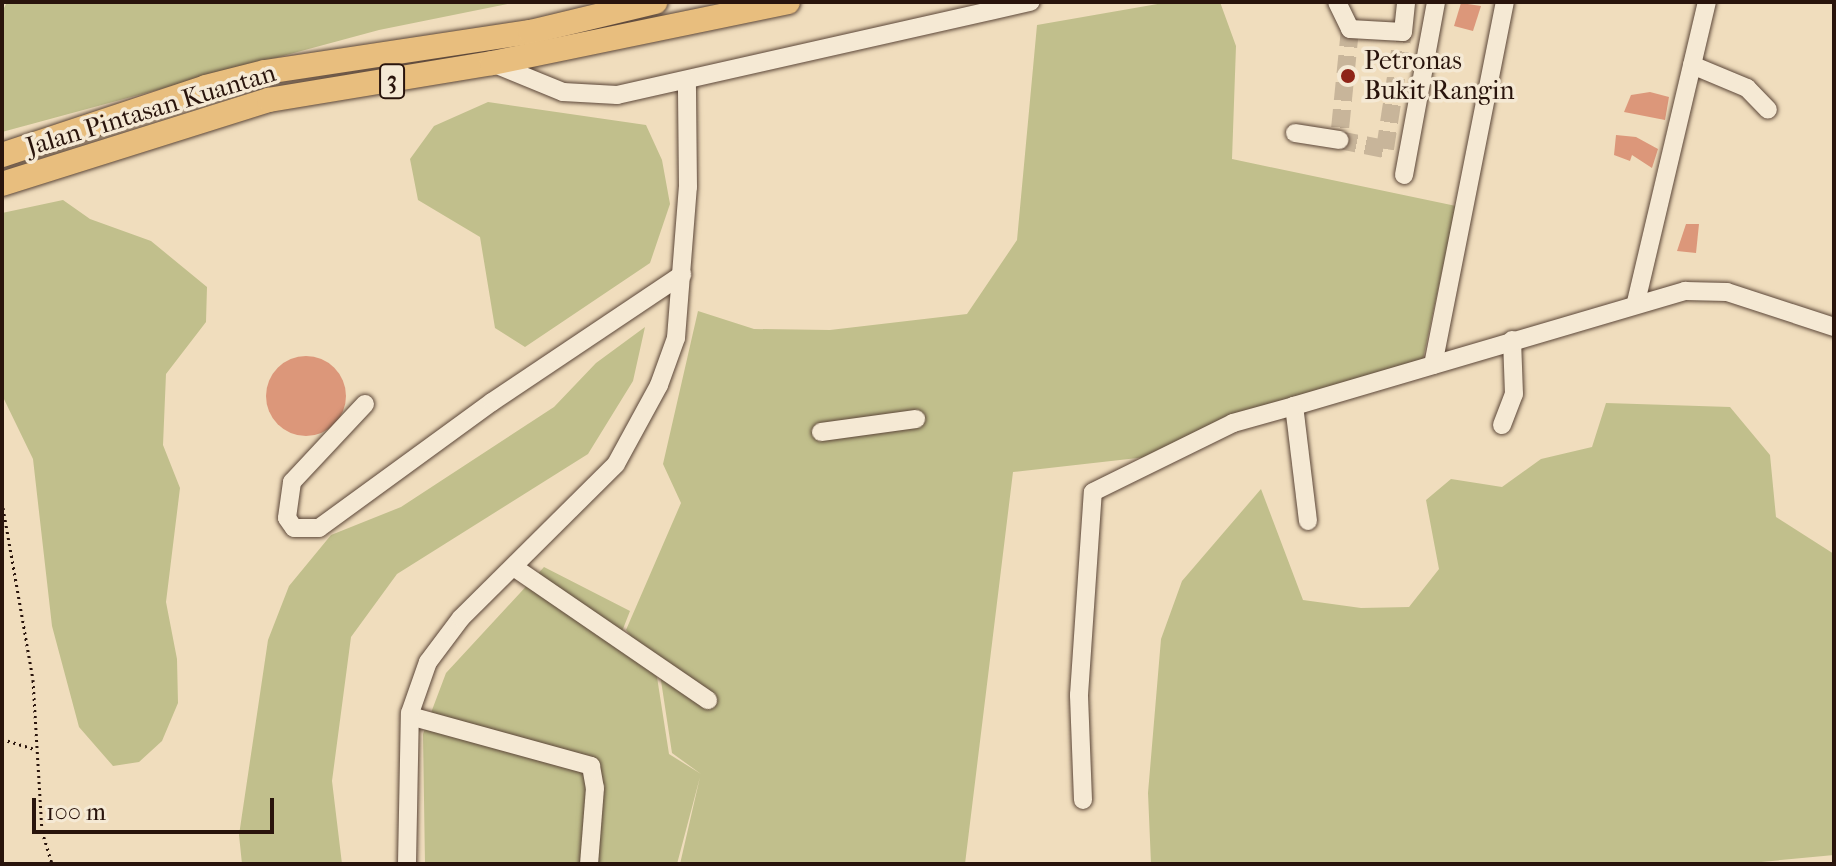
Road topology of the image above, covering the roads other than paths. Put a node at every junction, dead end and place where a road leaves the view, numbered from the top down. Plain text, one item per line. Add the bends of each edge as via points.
1 (655, 2) edge
2 (788, 2) edge
3 (1031, 2) edge
4 (1337, 2) edge
5 (1406, 2) edge
6 (1436, 2) edge
7 (1505, 2) edge
8 (1707, 2) edge
9 (492, 63) junction
10 (1692, 65) junction
11 (687, 83) junction
12 (1768, 110) dead end
13 (1295, 133) dead end
14 (1339, 140) dead end
15 (2, 155) edge
16 (1404, 175) dead end
17 (2, 184) edge
18 (682, 275) junction
19 (1636, 302) junction
20 (1834, 327) edge
21 (1512, 340) junction
22 (1433, 365) junction
23 (365, 404) dead end
24 (1294, 406) junction
25 (916, 419) dead end
26 (1502, 425) dead end
27 (821, 432) dead end
28 (1308, 521) dead end
29 (515, 568) junction
30 (708, 700) dead end
31 (410, 716) junction
32 (1083, 800) dead end
33 (407, 864) edge
34 (589, 864) edge

1 - 15 highway, Jalan Pintasan Kuantan / 3 via 530,32 265,72
2 - 9 highway, Jalan Pintasan Kuantan / 3
3 - 11 street via 839,43
4 - 5 street via 1350,29 1403,32
6 - 16 street
7 - 22 street
8 - 10 street
9 - 11 street via 588,97
9 - 17 highway, Jalan Pintasan Kuantan / 3 via 269,100
10 - 12 street via 1747,88
10 - 19 street
11 - 18 street via 690,134
13 - 14 street
18 - 23 street via 492,402 319,528 294,528 287,518 292,482
18 - 29 street via 676,338 635,433 616,464
19 - 20 street via 1715,290
19 - 21 street
21 - 22 street
21 - 26 street via 1514,394
22 - 24 street
24 - 28 street
24 - 32 street via 1233,423 1093,492 1079,695
25 - 27 street
29 - 30 street
29 - 31 street via 442,640 417,685
31 - 33 street
31 - 34 street via 591,766 595,788

